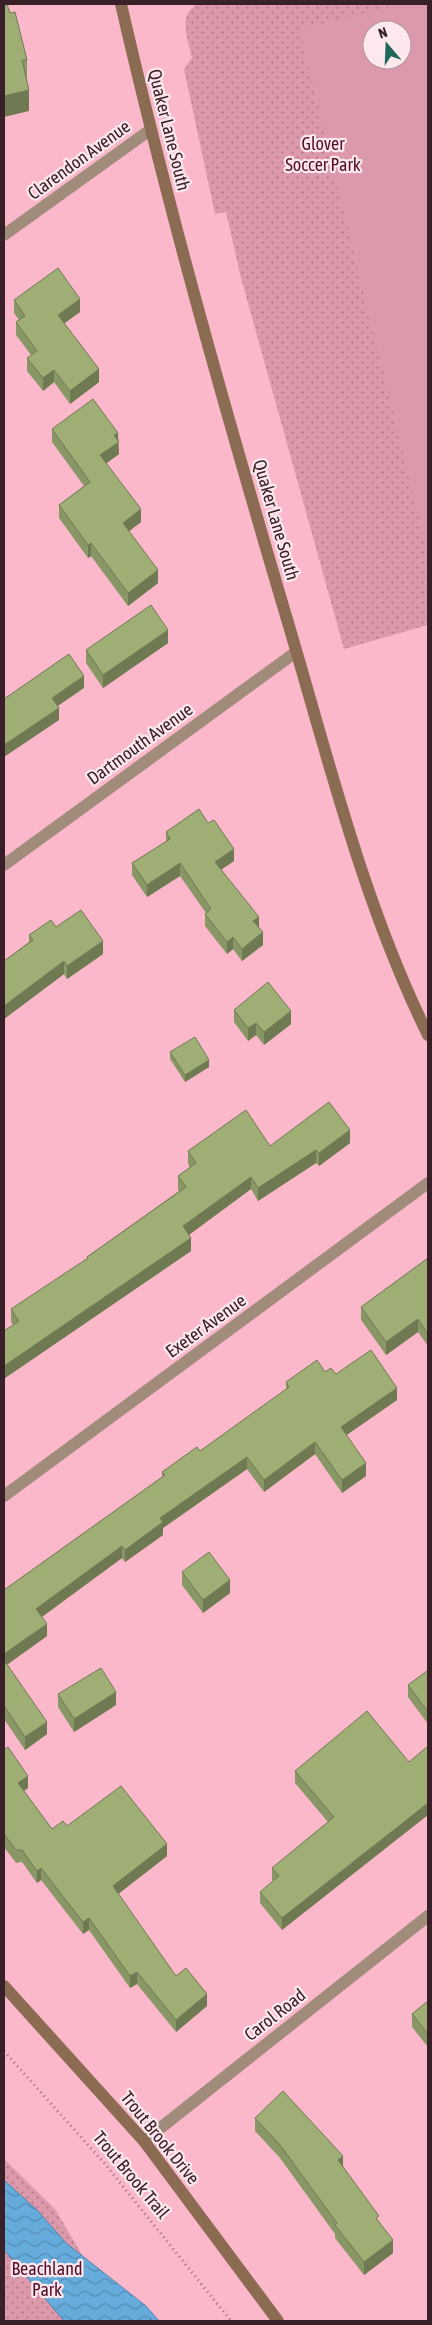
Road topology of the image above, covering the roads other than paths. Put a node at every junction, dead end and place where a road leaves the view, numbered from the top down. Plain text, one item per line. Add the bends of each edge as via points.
1 (121, 4) edge
2 (150, 130) junction
3 (4, 235) edge
4 (296, 652) junction
5 (4, 865) edge
6 (428, 1035) edge
7 (428, 1183) edge
8 (4, 1496) edge
9 (428, 1916) edge
10 (4, 1986) edge
11 (144, 2141) junction
12 (278, 2321) edge

1 - 2 main road, Quaker Lane South
2 - 3 street, Clarendon Avenue
2 - 4 main road, Quaker Lane South via 228,420
4 - 5 street, Dartmouth Avenue
4 - 6 main road, Quaker Lane South via 367,891
7 - 8 street, Exeter Avenue
9 - 11 street, Carol Road
10 - 11 main road, Trout Brook Drive
11 - 12 main road, Trout Brook Drive

